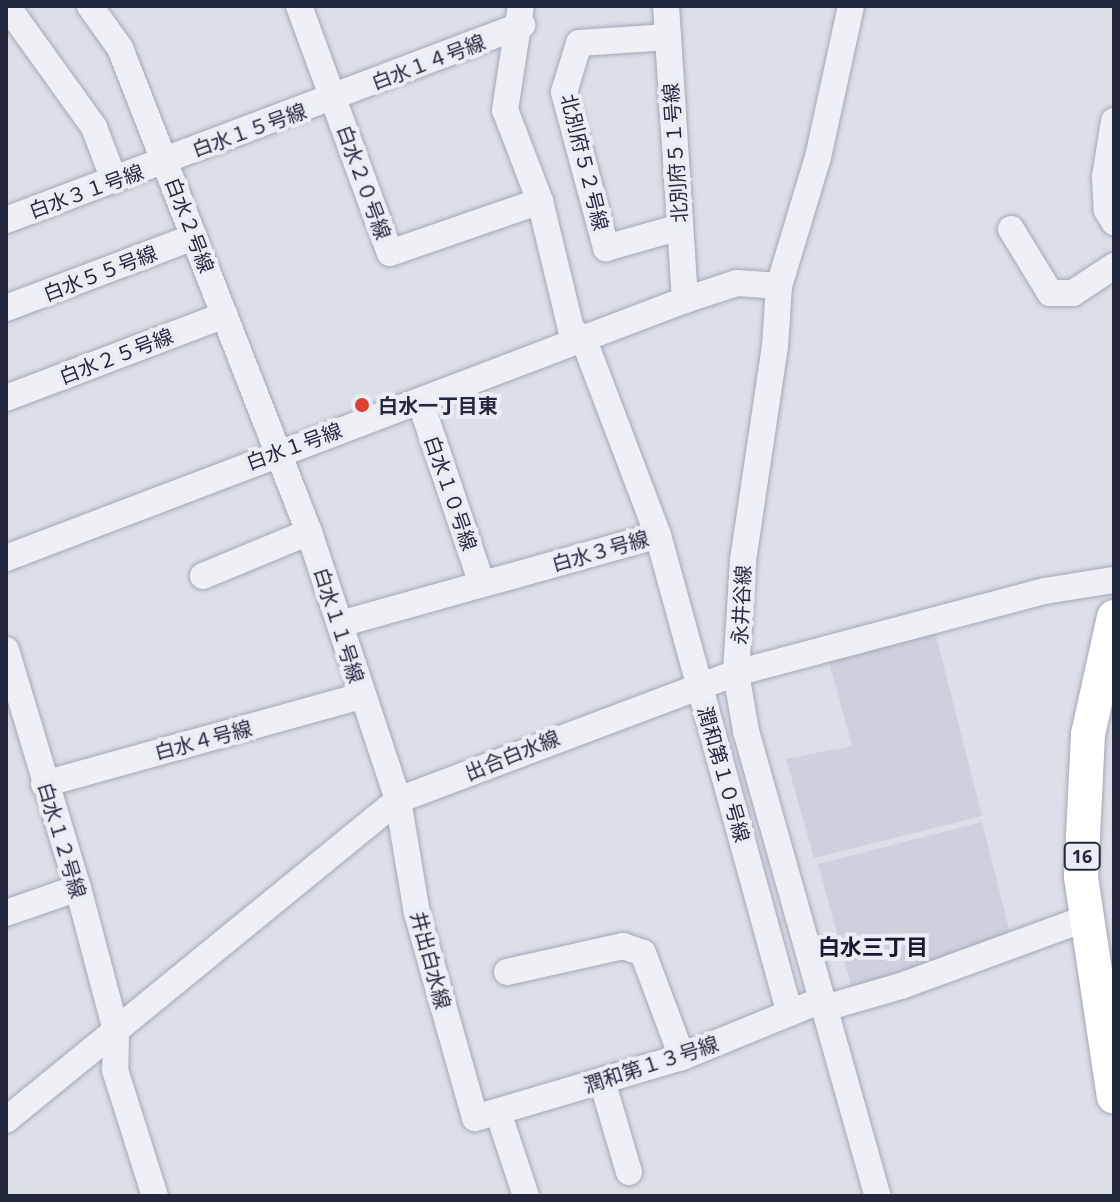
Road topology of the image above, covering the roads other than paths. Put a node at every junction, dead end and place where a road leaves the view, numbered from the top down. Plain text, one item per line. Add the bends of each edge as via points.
1 (7, 6) edge
2 (90, 6) edge
3 (299, 6) edge
4 (666, 6) edge
5 (851, 6) edge
6 (522, 16) edge
7 (668, 37) junction
8 (333, 99) junction
9 (1114, 121) edge
10 (165, 162) junction
11 (114, 180) junction
12 (540, 201) junction
13 (6, 220) edge
14 (1114, 222) edge
15 (680, 227) junction
16 (1011, 229) dead end
17 (194, 237) junction
18 (1114, 266) edge
19 (779, 286) junction
20 (685, 300) junction
21 (6, 308) edge
22 (225, 315) junction
23 (584, 340) junction
24 (7, 394) edge
25 (420, 401) junction
26 (280, 450) junction
27 (309, 532) junction
28 (658, 535) junction
29 (6, 558) edge
30 (203, 576) dead end
31 (1114, 580) edge
32 (482, 584) junction
33 (1114, 617) edge
34 (340, 624) junction
35 (7, 659) edge
36 (736, 673) junction
37 (700, 685) junction
38 (362, 696) junction
39 (44, 784) junction
40 (398, 800) junction
41 (768, 810) junction
42 (738, 820) junction
43 (78, 888) junction
44 (6, 913) edge
45 (1087, 918) junction
46 (507, 972) dead end
47 (824, 1004) junction
48 (790, 1013) junction
49 (116, 1031) junction
50 (682, 1057) junction
51 (602, 1081) junction
52 (1114, 1097) edge
53 (487, 1115) junction
54 (6, 1120) edge
55 (629, 1172) dead end
56 (155, 1196) edge
57 (526, 1196) edge
58 (878, 1196) edge

1 - 11 street via 94,127
2 - 10 street, 白水２号線 via 120,48
3 - 8 street, 白水２０号線
4 - 7 street, 北別府５１号線
5 - 19 street, 永井谷線 via 818,157
6 - 8 street, 白水１４号線
6 - 12 street via 505,110
7 - 15 street, 北別府５１号線
7 - 15 street, 北別府５２号線 via 579,43 564,92 606,248
8 - 10 street, 白水１５号線
8 - 12 street, 白水２０号線 via 390,253
9 - 14 street via 1105,177 1107,210
10 - 11 street, 白水３１号線
10 - 17 street, 白水２号線
11 - 13 street, 白水３１号線
12 - 23 street via 571,329
15 - 20 street, 北別府５１号線
16 - 18 street via 1050,293 1073,293
17 - 21 street, 白水５５号線
17 - 22 street, 白水２号線
19 - 20 street, 白水１号線 via 737,283
19 - 36 street, 永井谷線 via 743,561
20 - 23 street, 白水１号線
22 - 24 street, 白水２５号線
22 - 26 street, 白水２号線
23 - 25 street, 白水１号線
23 - 28 street, 白水３号線
25 - 26 street, 白水１号線
25 - 32 street, 白水１０号線
26 - 27 street, 白水１１号線
26 - 29 street, 白水１号線
27 - 30 street
27 - 34 street, 白水１１号線
28 - 32 street, 白水３号線
28 - 37 street, 潤和第１０号線
31 - 36 street, 出合白水線 via 1045,591
32 - 34 street, 白水３号線
33 - 45 main road, 16 via 1088,734 1081,877
34 - 38 street, 白水１１号線
35 - 39 street, 白水１２号線
36 - 37 street, 出合白水線
36 - 41 street, 永井谷線
37 - 40 street, 出合白水線
37 - 42 street, 潤和第１０号線
38 - 39 street, 白水４号線
38 - 40 street, 白水１１号線
39 - 43 street, 白水１２号線
40 - 49 street, 出合白水線
40 - 53 street, 井出白水線 via 417,913
41 - 42 street
41 - 47 street, 永井谷線
42 - 48 street, 潤和第１０号線
43 - 44 street
43 - 49 street, 白水１２号線
45 - 47 street, 潤和第１３号線 via 901,986
45 - 52 main road, 16
46 - 50 street via 623,946 643,953
47 - 48 street, 潤和第１３号線
47 - 58 street, 永井谷線
48 - 50 street, 潤和第１３号線
49 - 54 street, 出合白水線
49 - 56 street, 白水１２号線 via 115,1070
50 - 51 street, 潤和第１３号線
51 - 53 street, 潤和第１３号線
51 - 55 street
53 - 57 street, 井出白水線

